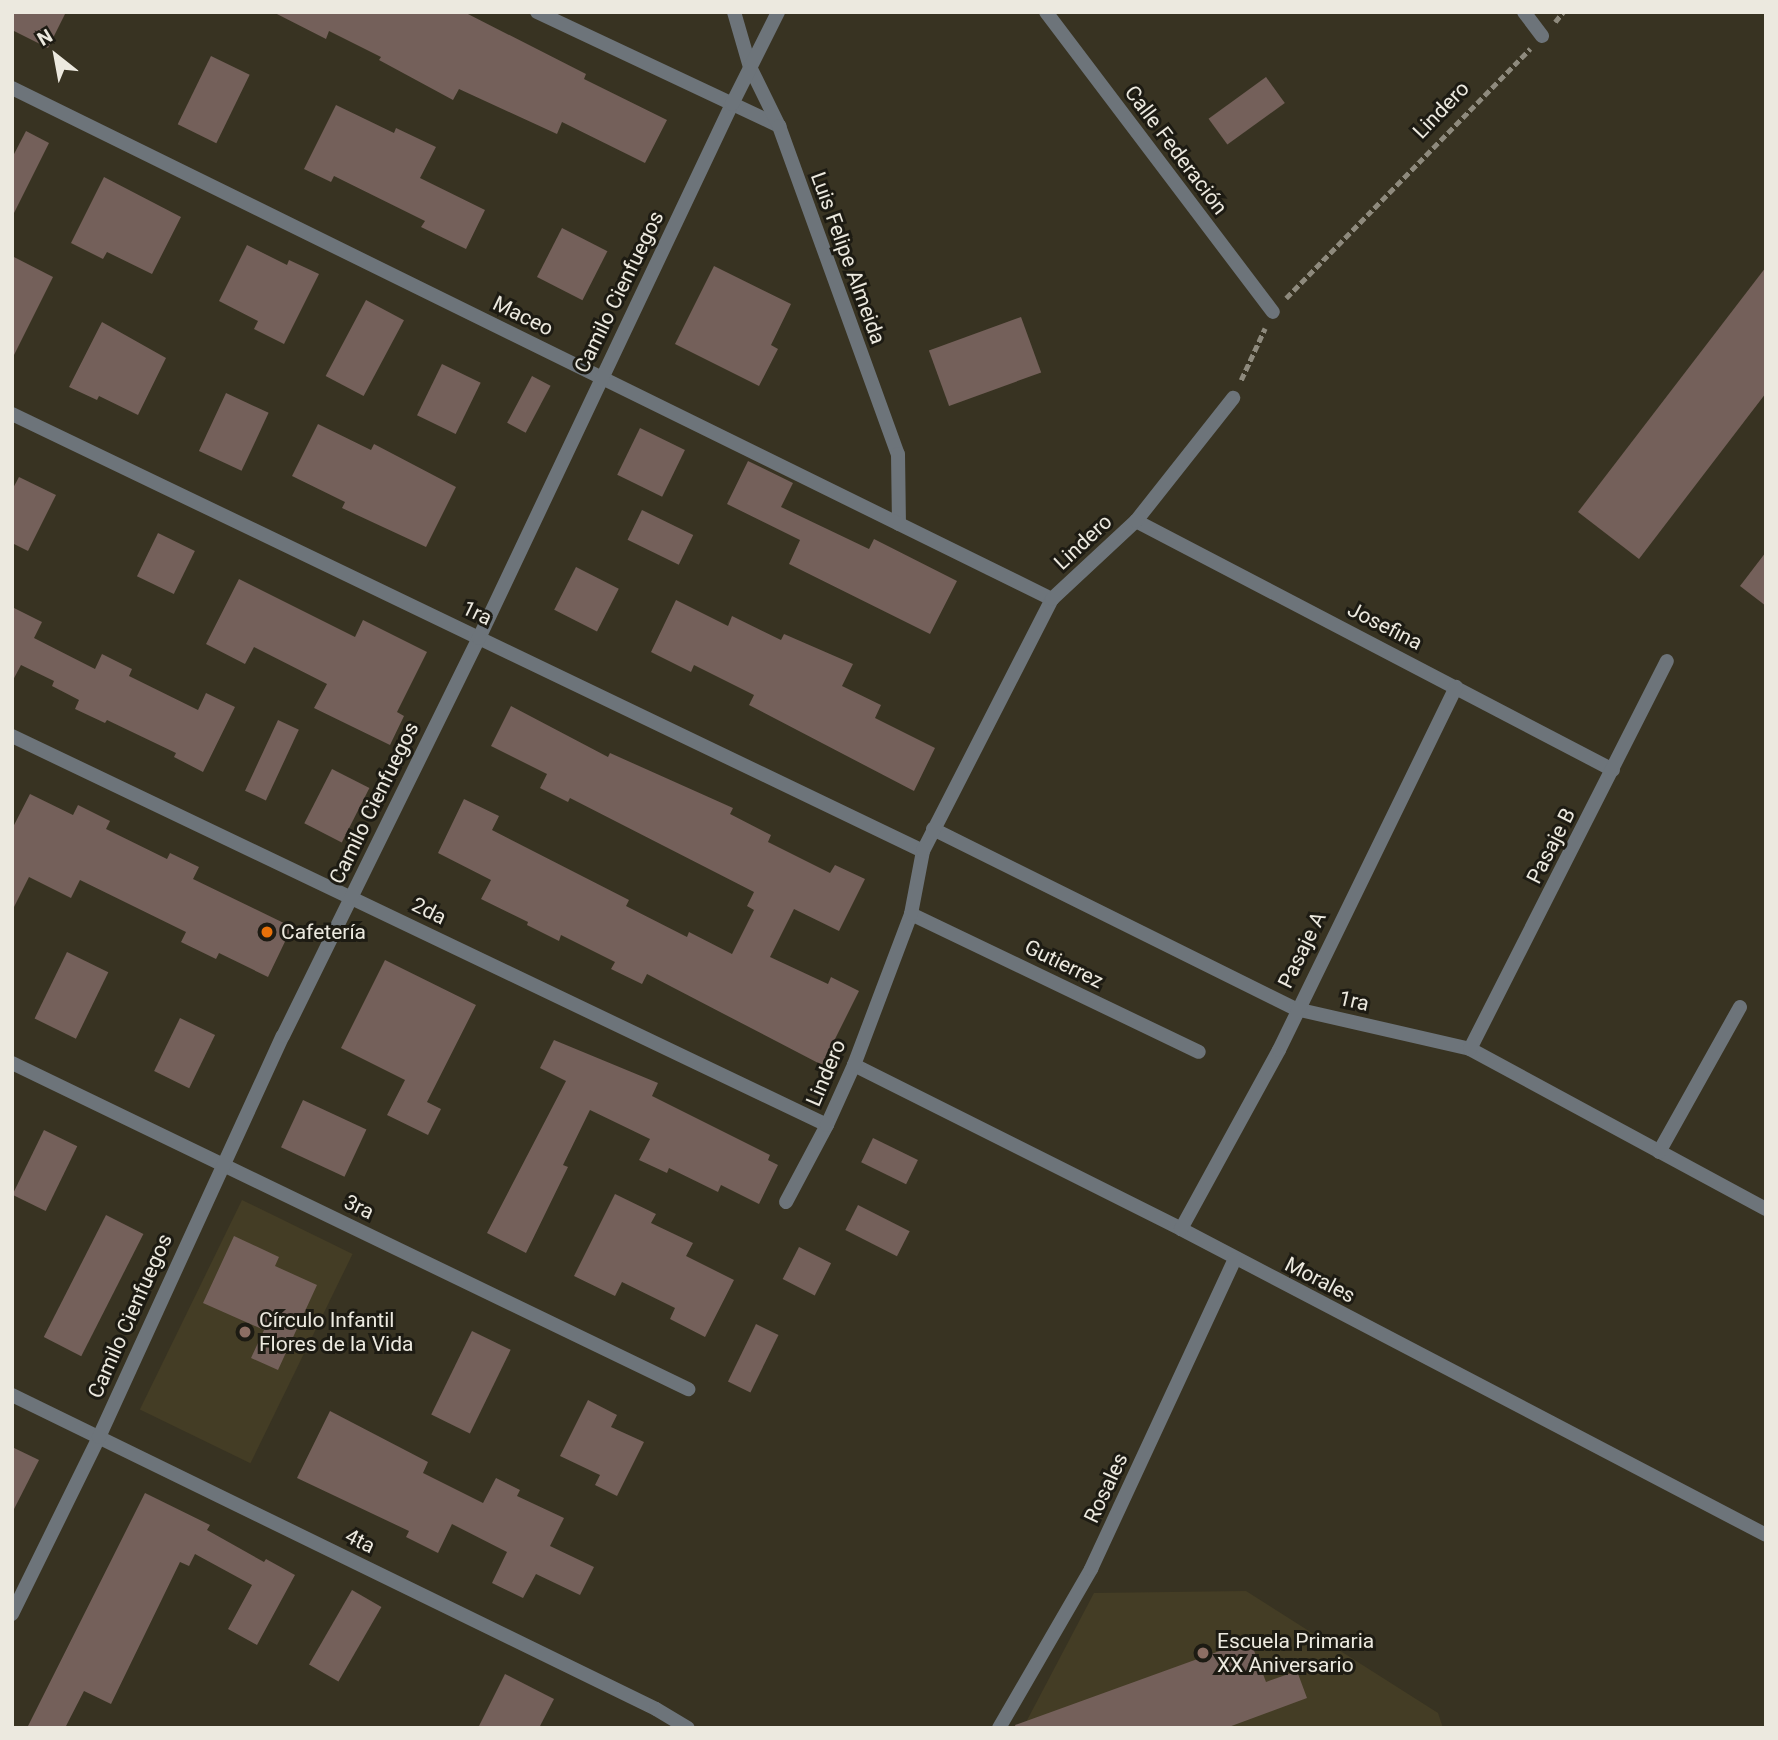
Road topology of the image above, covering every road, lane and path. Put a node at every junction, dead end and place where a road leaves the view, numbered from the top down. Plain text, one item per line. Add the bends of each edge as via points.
1 (537, 12) edge
2 (734, 12) edge
3 (778, 12) edge
4 (1046, 12) edge
5 (1524, 12) edge
6 (1563, 12) edge
7 (1542, 36) junction
8 (750, 67) junction
9 (12, 88) edge
10 (732, 104) junction
11 (779, 126) junction
12 (1273, 312) junction
13 (601, 378) junction
14 (1233, 398) joint
15 (12, 414) edge
16 (1136, 521) junction
17 (899, 524) junction
18 (1052, 599) junction
19 (479, 638) junction
20 (1667, 661) dead end
21 (1456, 687) junction
22 (12, 736) edge
23 (1613, 770) junction
24 (933, 829) junction
25 (923, 851) junction
26 (351, 898) junction
27 (911, 914) junction
28 (1740, 1007) dead end
29 (1296, 1009) junction
30 (1470, 1049) junction
31 (1199, 1052) dead end
32 (12, 1063) edge
33 (854, 1065) junction
34 (827, 1125) junction
35 (1659, 1152) junction
36 (222, 1164) junction
37 (786, 1202) dead end
38 (1766, 1209) edge
39 (1181, 1229) junction
40 (1235, 1259) junction
41 (688, 1389) dead end
42 (12, 1395) edge
43 (99, 1437) junction
44 (1766, 1535) edge
45 (12, 1614) edge
46 (688, 1728) edge
47 (999, 1728) edge

1 - 10 street
2 - 8 street, Luis Felipe Almeida
3 - 8 street, Camilo Cienfuegos
4 - 12 street, Calle Federación
5 - 7 street
6 - 7 path, Lindero
7 - 12 path, Lindero
8 - 10 street, Camilo Cienfuegos
8 - 11 street, Luis Felipe Almeida
9 - 13 street, Maceo
10 - 11 street
10 - 13 street, Camilo Cienfuegos
11 - 17 street, Luis Felipe Almeida via 898,454
12 - 14 path, Lindero
13 - 17 street, Maceo
13 - 19 street, Camilo Cienfuegos
14 - 16 street, Lindero
15 - 19 street, 1ra
16 - 18 street, Lindero
16 - 21 street, Josefina
17 - 18 street, Maceo
18 - 24 street, Lindero
19 - 25 street, 1ra
19 - 26 street, Camilo Cienfuegos
20 - 23 street, Pasaje B
21 - 23 street, Josefina
21 - 29 street, Pasaje A
22 - 26 street, 2da
23 - 30 street, Pasaje B
24 - 25 street, Lindero
24 - 29 street, 1ra
25 - 27 street, Lindero
26 - 34 street, 2da
26 - 36 street, Camilo Cienfuegos
27 - 31 street, Gutierrez
27 - 33 street, Lindero
28 - 35 street
29 - 30 street, 1ra
29 - 39 street, Pasaje A via 1279,1050
30 - 35 street, 1ra
32 - 36 street, 3ra
33 - 34 street, Lindero
33 - 39 street, Morales
34 - 37 street, Lindero
35 - 38 street, 1ra
36 - 41 street, 3ra
36 - 43 street, Camilo Cienfuegos
39 - 40 street, Morales
40 - 44 street, Morales
40 - 47 street, Rosales via 1091,1569
42 - 43 street, 4ta
43 - 45 street, Camilo Cienfuegos
43 - 46 street, 4ta

